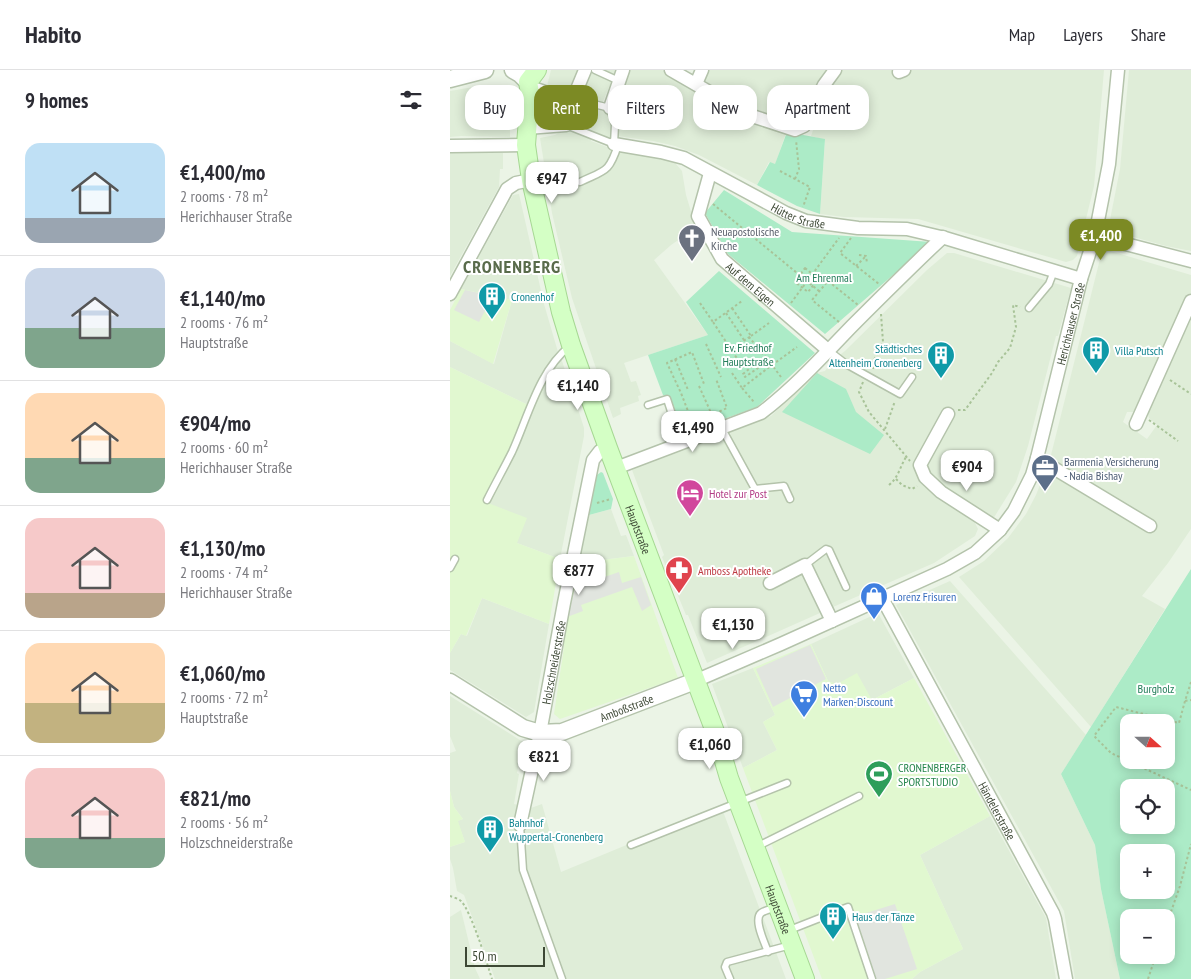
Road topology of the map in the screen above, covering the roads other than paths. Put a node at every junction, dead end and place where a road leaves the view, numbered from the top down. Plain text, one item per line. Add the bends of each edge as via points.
1 (481, 70) edge
2 (513, 70) edge
3 (585, 70) edge
4 (595, 70) edge
5 (671, 70) edge
6 (702, 70) edge
7 (834, 70) edge
8 (1118, 70) edge
9 (532, 76) edge
10 (621, 76) edge
11 (450, 79) edge
12 (696, 84) junction
13 (548, 85) edge
14 (579, 85) edge
15 (548, 130) edge
16 (578, 130) edge
17 (615, 130) edge
18 (527, 136) junction
19 (616, 145) junction
20 (450, 146) edge
21 (710, 173) junction
22 (530, 180) junction
23 (580, 182) dead end
24 (1095, 236) junction
25 (942, 237) junction
26 (1191, 261) edge
27 (1054, 271) junction
28 (1082, 279) junction
29 (450, 294) edge
30 (1191, 301) edge
31 (1029, 308) road end
32 (571, 345) junction
33 (829, 351) junction
34 (912, 377) dead end
35 (648, 405) dead end
36 (948, 414) road end
37 (1138, 420) road end
38 (721, 427) junction
39 (681, 442) junction
40 (608, 448) junction
41 (1037, 458) junction
42 (616, 468) junction
43 (790, 499) dead end
44 (487, 500) dead end
45 (1150, 526) dead end
46 (1000, 530) junction
47 (455, 559) dead end
48 (805, 564) junction
49 (450, 568) edge
50 (770, 583) dead end
51 (846, 587) dead end
52 (882, 598) junction
53 (832, 621) junction
54 (695, 681) junction
55 (450, 682) edge
56 (540, 733) junction
57 (786, 783) dead end
58 (859, 796) dead end
59 (738, 801) junction
60 (520, 825) joint
61 (631, 845) dead end
62 (755, 847) junction
63 (778, 907) junction
64 (790, 938) junction
65 (768, 952) junction
66 (562, 979) edge
67 (730, 979) edge
68 (805, 979) edge
69 (872, 979) edge
70 (1066, 979) edge

1 - 11 street
2 - 9 street
3 - 14 street
4 - 10 lane
5 - 12 street
6 - 12 street
7 - 12 street via 804,126 795,130 749,115
8 - 24 street, Herichhauser Straße via 1109,164
9 - 13 lane
9 - 18 main road, Hauptstraße
15 - 18 street, Hütter Straße
16 - 19 lane, Hütter Straße
17 - 19 lane
18 - 20 street, Hütter Straße
18 - 22 main road, Hauptstraße
19 - 21 street, Hütter Straße via 684,158
19 - 23 lane via 612,163 607,169
21 - 25 street, Hütter Straße via 806,221 853,228 907,229
21 - 33 street, Auf dem Eigen via 698,216 722,259
22 - 29 street via 516,183 507,190
22 - 32 main road, Hauptstraße
24 - 26 street
24 - 28 street, Herichhauser Straße
25 - 27 street, Hütter Straße
25 - 33 street
27 - 28 street, Hütter Straße
27 - 31 lane via 1049,284
28 - 41 street, Herichhauser Straße
30 - 37 street
32 - 40 main road, Hauptstraße
32 - 44 lane via 546,373
33 - 34 lane via 900,394
33 - 38 street via 761,413
35 - 39 lane via 667,399
36 - 46 street via 920,465 926,477 941,492
38 - 39 street
38 - 43 lane via 755,489 784,486
39 - 42 street
40 - 42 main road, Hauptstraße
40 - 56 street, Holzschneiderstraße via 600,451 593,460
41 - 45 street
41 - 46 street, Herichhauser Straße via 1023,495
42 - 54 main road, Hauptstraße
46 - 52 street, Herichhauser Straße via 975,553
47 - 49 lane
48 - 50 street
48 - 51 lane via 829,550
48 - 53 street
52 - 53 street, Herichhauser Straße
52 - 70 street, Händelerstraße via 1053,913
53 - 54 street, Herichhauser Straße
54 - 56 street, Amboßstraße via 562,732
54 - 59 main road, Hauptstraße
55 - 56 street, Amboßstraße via 523,728
56 - 60 street, Holzschneiderstraße
57 - 59 lane
58 - 62 lane
59 - 61 lane
59 - 62 main road, Hauptstraße
60 - 66 lane via 523,870
62 - 63 main road, Hauptstraße
63 - 64 main road, Hauptstraße
63 - 65 lane via 759,914 757,921
64 - 65 lane
64 - 68 main road, Hauptstraße
64 - 69 lane via 848,907
65 - 67 lane via 727,962 725,967

